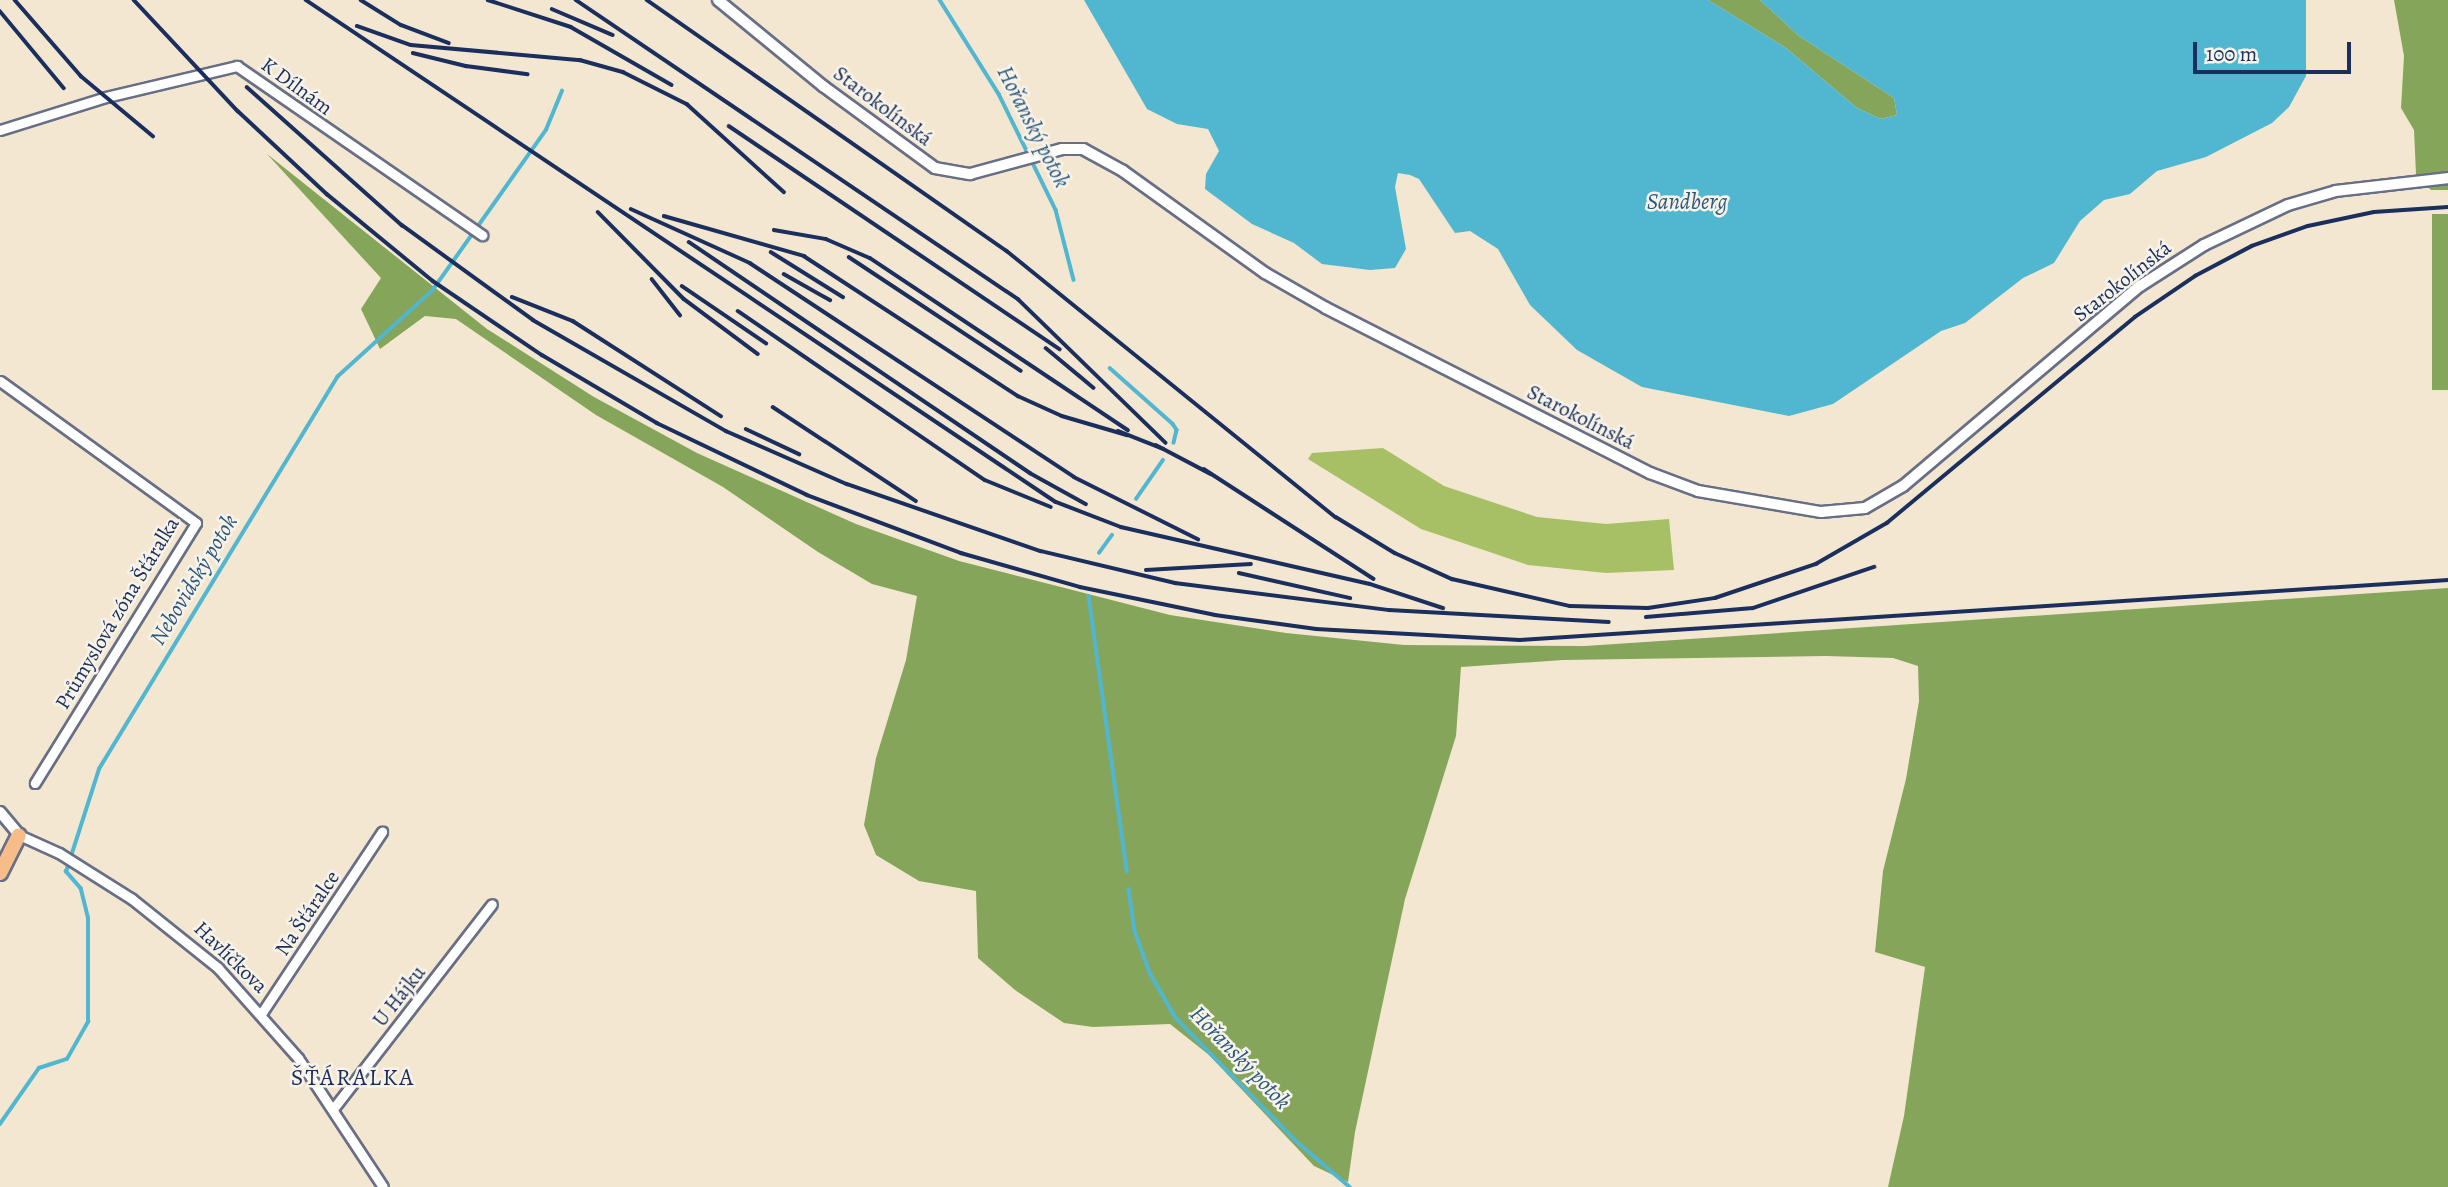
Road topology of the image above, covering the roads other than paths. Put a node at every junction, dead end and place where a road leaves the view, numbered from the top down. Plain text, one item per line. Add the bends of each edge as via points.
1 (718, 0) edge
2 (0, 130) edge
3 (2448, 178) edge
4 (482, 235) dead end
5 (0, 381) edge
6 (35, 783) dead end
7 (0, 812) edge
8 (382, 832) dead end
9 (19, 835) junction
10 (0, 873) edge
11 (492, 904) dead end
12 (261, 1014) junction
13 (333, 1109) junction
14 (383, 1187) edge

1 - 3 street, Starokolínská via 823,86 935,168 970,174 1046,153 1083,149 1103,158 1265,273 1326,308 1675,485 1844,513 1865,508 1903,486 2140,286 2204,245 2288,205 2336,191
2 - 4 street, K Dílnám via 106,97 237,66
5 - 6 street, Průmyslová zóna Šťáralka via 196,523
7 - 9 street, Havlíčkova
8 - 12 street, Na Šťáralce
9 - 10 main road
9 - 12 street, Havlíčkova via 59,853 203,954
11 - 13 street, U Hájku
12 - 13 street, Havlíčkova
13 - 14 street, Havlíčkova

